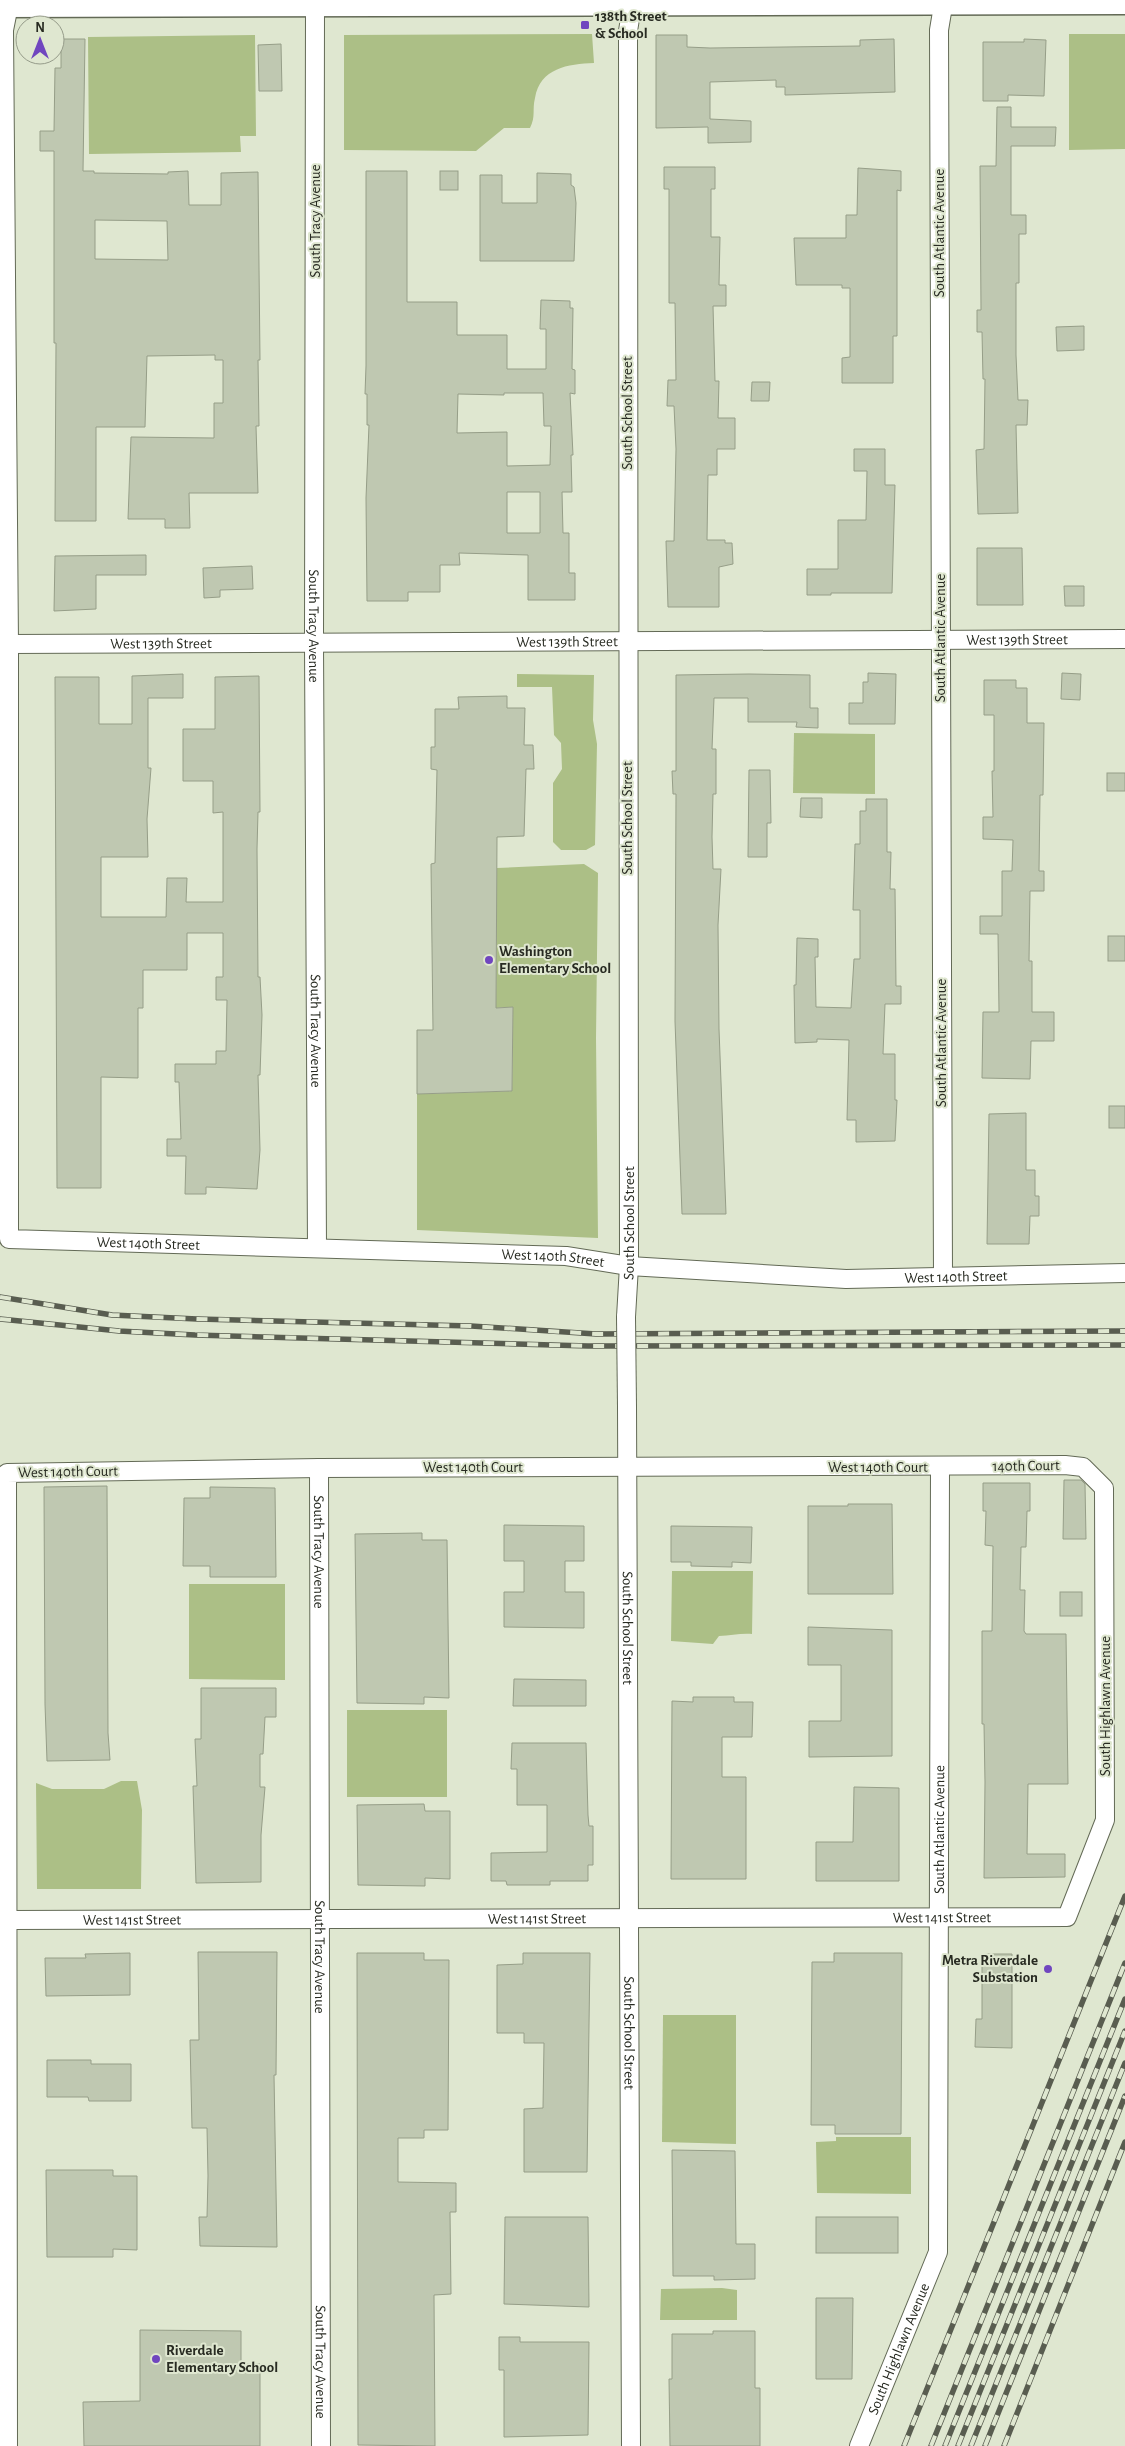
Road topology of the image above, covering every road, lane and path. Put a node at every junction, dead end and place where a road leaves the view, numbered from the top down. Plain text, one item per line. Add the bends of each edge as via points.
1 (633, 2) edge
2 (944, 2) edge
3 (1125, 3) edge
4 (6, 4) edge
5 (315, 5) junction
6 (1125, 639) edge
7 (940, 640) junction
8 (627, 641) junction
9 (9, 644) junction
10 (314, 644) junction
11 (318, 1247) junction
12 (629, 1266) junction
13 (1125, 1273) edge
14 (943, 1276) junction
15 (627, 1467) junction
16 (940, 1467) junction
17 (319, 1468) junction
18 (1104, 1488) joint
19 (4, 1514) edge
20 (939, 1917) junction
21 (1067, 1917) joint
22 (630, 1919) junction
23 (8, 1920) junction
24 (320, 1920) junction
25 (938, 2252) joint
26 (8, 2446) edge
27 (321, 2446) edge
28 (631, 2446) edge
29 (859, 2446) edge

1 - 2 street
1 - 5 street
1 - 8 street, South School Street via 628,31
2 - 3 street
2 - 7 street, South Atlantic Avenue via 939,30
4 - 5 street
4 - 9 street
5 - 10 street, South Tracy Avenue
6 - 7 street, West 139th Street
7 - 8 street, West 139th Street
7 - 14 street, South Atlantic Avenue
8 - 10 street, West 139th Street
8 - 12 street, South School Street
9 - 10 street, West 139th Street
9 - 11 street, West 140th Street via 8,1239
10 - 11 street, South Tracy Avenue
11 - 12 street, West 140th Street via 566,1256
12 - 14 street, West 140th Street via 846,1279
12 - 15 street, South School Street, bridge
13 - 14 street, West 140th Street
15 - 16 street, West 140th Court
15 - 17 street, West 140th Court
15 - 22 street, South School Street
16 - 18 street, 140th Court via 1083,1467
16 - 20 street, South Atlantic Avenue
17 - 19 street, West 140th Court via 7,1473
17 - 24 street, South Tracy Avenue
18 - 21 street, South Highlawn Avenue via 1105,1820
19 - 23 street
20 - 21 street, West 141st Street
20 - 22 street, West 141st Street
20 - 25 street, South Atlantic Avenue
22 - 24 street, West 141st Street
22 - 28 street, South School Street
23 - 24 street, West 141st Street
23 - 26 street
24 - 27 street, South Tracy Avenue
25 - 29 street, South Highlawn Avenue

